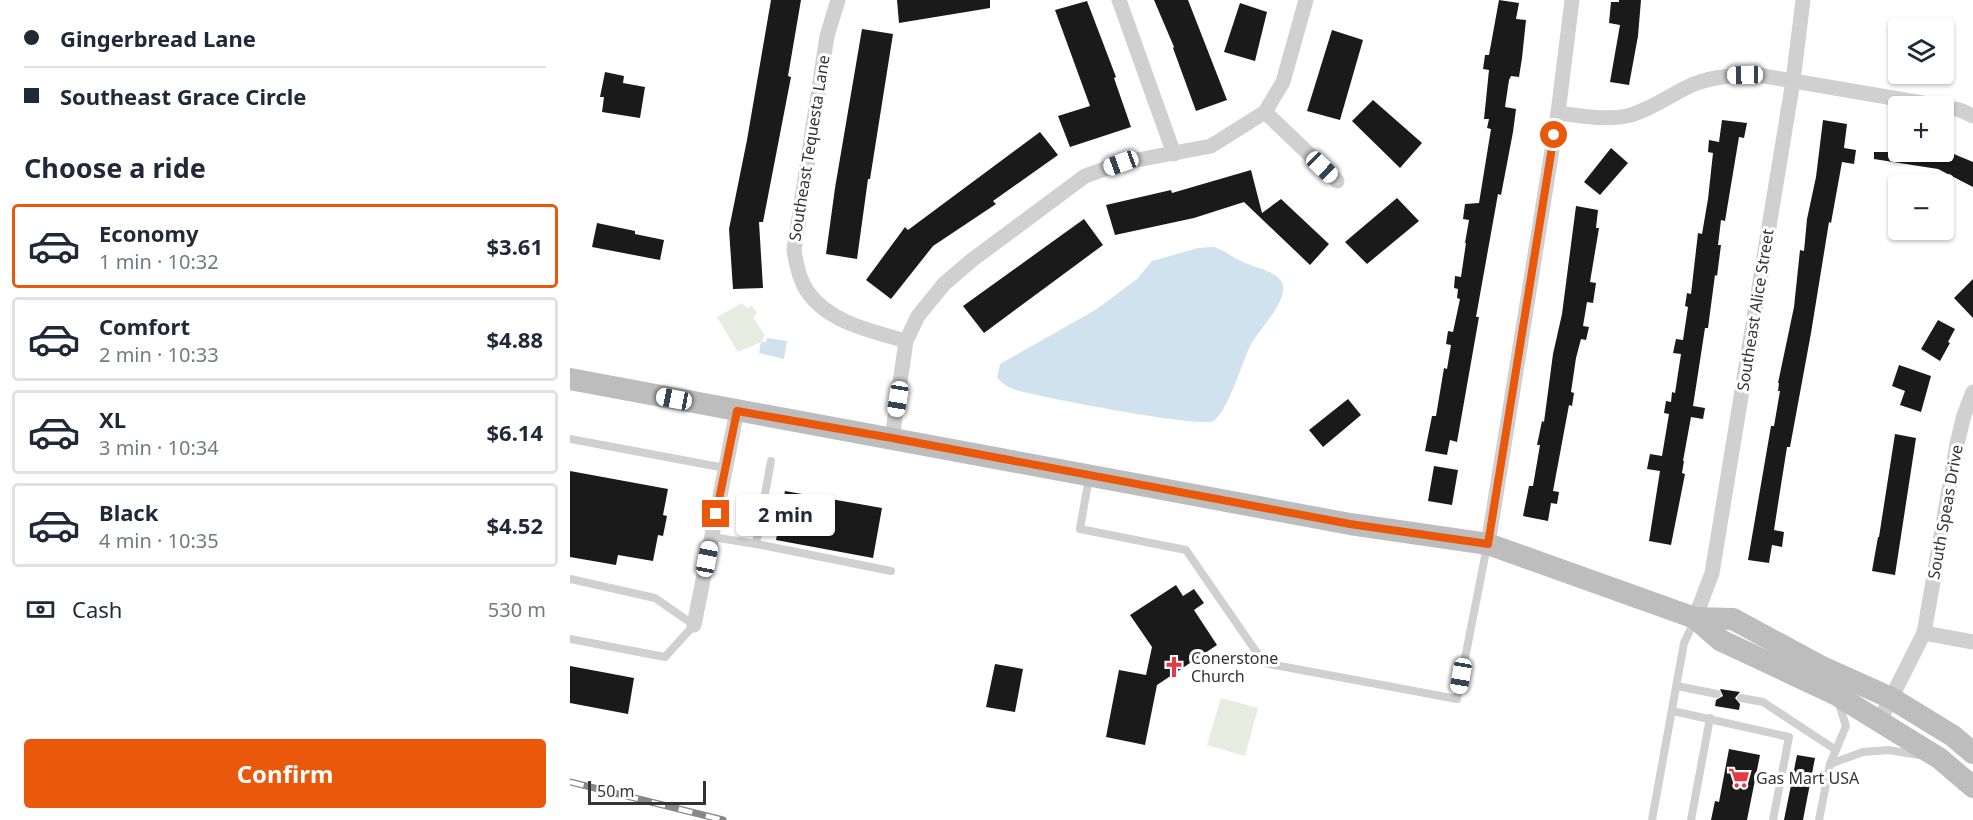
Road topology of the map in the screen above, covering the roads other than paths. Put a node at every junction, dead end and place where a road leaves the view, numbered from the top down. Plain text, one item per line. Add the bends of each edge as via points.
1 (838, 0) edge
2 (1119, 0) edge
3 (1306, 0) edge
4 (1572, 0) edge
5 (1803, 0) edge
6 (1793, 81) junction
7 (1888, 98) edge
8 (1954, 109) edge
9 (1265, 112) junction
10 (1557, 113) junction
11 (1973, 116) edge
12 (1174, 154) junction
13 (1337, 181) dead end
14 (906, 340) junction
15 (570, 379) edge
16 (1973, 392) edge
17 (737, 411) junction
18 (892, 438) junction
19 (570, 440) edge
20 (771, 461) dead end
21 (725, 468) junction
22 (1089, 476) junction
23 (712, 537) junction
24 (756, 544) junction
25 (1488, 544) junction
26 (891, 571) dead end
27 (570, 579) edge
28 (1695, 618) junction
29 (694, 625) junction
30 (1924, 633) junction
31 (570, 639) edge
32 (1973, 642) edge
33 (1677, 686) junction
34 (1717, 694) dead end
35 (1835, 694) junction
36 (1741, 698) dead end
37 (1891, 698) junction
38 (1673, 711) junction
39 (1710, 718) junction
40 (1879, 722) junction
41 (1796, 724) junction
42 (1789, 737) junction
43 (1836, 750) junction
44 (1973, 753) edge
45 (1939, 758) junction
46 (1830, 764) junction
47 (1973, 787) edge
48 (1652, 820) edge
49 (1691, 820) edge
50 (1773, 820) edge
51 (1819, 820) edge

1 - 14 street, Southeast Tequesta Lane via 827,36 794,250 798,272 807,291 830,313 861,328
2 - 12 street
3 - 9 street via 1283,82
4 - 10 street
5 - 6 street, Southeast Alice Street
6 - 7 street
6 - 10 street via 1732,75 1692,85 1647,110 1629,115 1602,119
6 - 28 street, Southeast Alice Street via 1712,573
8 - 11 street
9 - 12 street via 1211,146
9 - 13 street
10 - 25 street
12 - 14 street via 1121,163 1085,176 944,284 918,316
14 - 18 street
15 - 17 main road
16 - 30 street, South Speas Drive via 1957,444
17 - 18 main road
17 - 21 street
18 - 22 main road
19 - 21 lane
20 - 24 lane
21 - 23 street
22 - 25 main road via 1350,524
22 - 25 lane via 1080,529 1186,550 1264,663 1457,699
23 - 24 lane
23 - 29 street
24 - 26 lane
25 - 28 main road
27 - 29 lane via 655,598
28 - 33 lane via 1684,643
28 - 35 main road via 1720,640
28 - 37 main road via 1733,619 1820,666
29 - 31 lane via 665,657
30 - 32 street
30 - 37 street, South Speas Drive
33 - 34 lane
33 - 38 lane
35 - 40 main road
35 - 43 lane via 1846,726
36 - 41 lane via 1763,702
37 - 40 street, South Speas Drive
37 - 44 main road
38 - 39 lane
38 - 48 lane
39 - 42 lane
39 - 49 lane
40 - 45 main road
41 - 42 lane
41 - 43 lane
42 - 50 lane
43 - 46 lane
45 - 46 lane via 1888,750 1863,752
45 - 47 main road
46 - 51 lane

